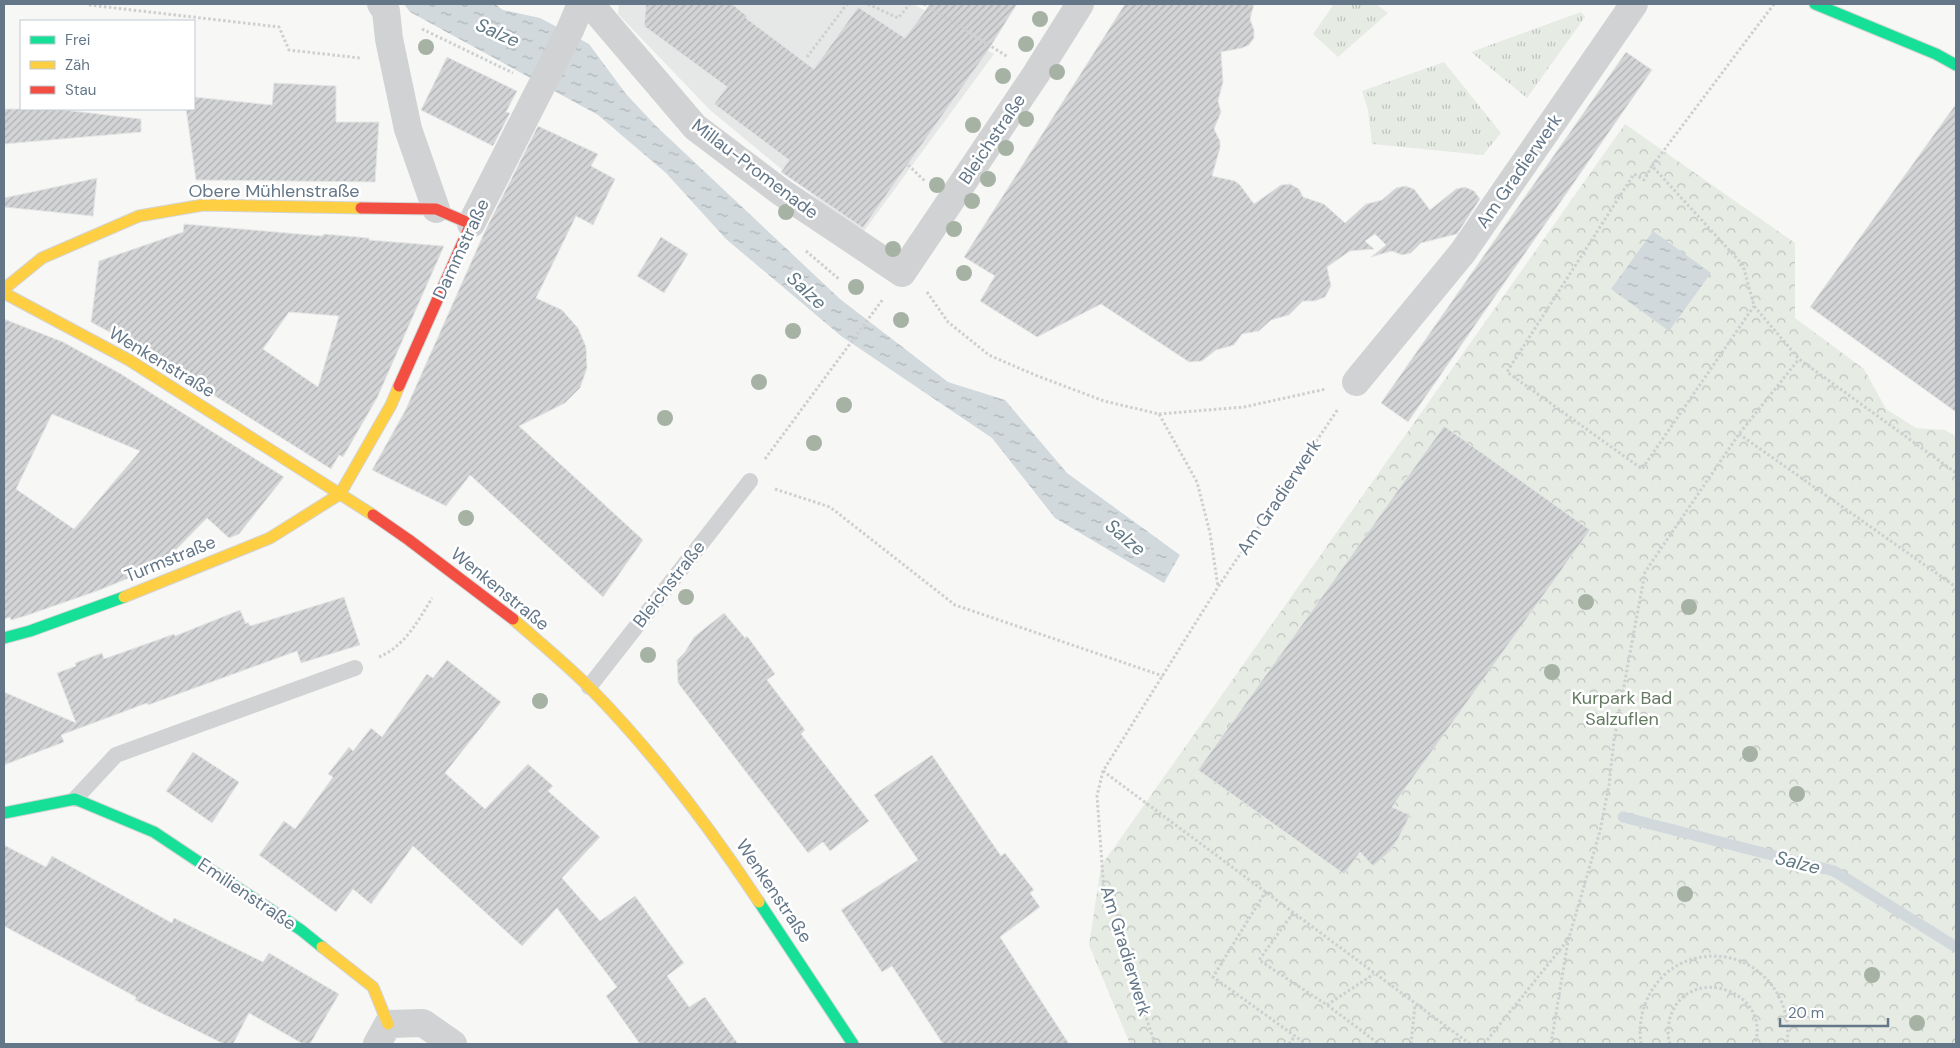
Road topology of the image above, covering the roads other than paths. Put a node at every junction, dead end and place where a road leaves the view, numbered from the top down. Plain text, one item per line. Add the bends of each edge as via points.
1 (582, 4) edge
2 (1080, 4) edge
3 (1634, 4) edge
4 (1815, 4) edge
5 (384, 8) edge
6 (1956, 65) edge
7 (436, 210) junction
8 (471, 224) junction
9 (894, 283) joint
10 (4, 291) edge
11 (1356, 382) road end
12 (750, 481) road end
13 (340, 494) junction
14 (4, 638) edge
15 (355, 668) road end
16 (589, 687) junction
17 (75, 799) junction
18 (4, 813) edge
19 (383, 1034) edge
20 (452, 1044) edge
21 (853, 1044) edge

1 - 8 street, Dammstraße
1 - 9 street, Millau-Promenade via 596,11 695,127
2 - 9 street, Bleichstraße
3 - 11 street, Am Gradierwerk via 1463,252
4 - 6 street
5 - 7 street via 408,129
7 - 8 street, Obere Mühlenstraße
7 - 10 street, Obere Mühlenstraße via 202,205 139,216 42,258
8 - 13 street, Dammstraße via 391,405
10 - 13 street, Wenkenstraße via 129,360
12 - 16 lane, Bleichstraße
13 - 14 street, Turmstraße via 270,538 106,604
13 - 16 street, Wenkenstraße via 409,540 511,617
15 - 17 lane via 116,756
16 - 21 street, Wenkenstraße via 644,748 721,844
17 - 18 street
17 - 19 street, Emilienstraße via 154,832 301,930 373,986
19 - 20 street via 423,1023

